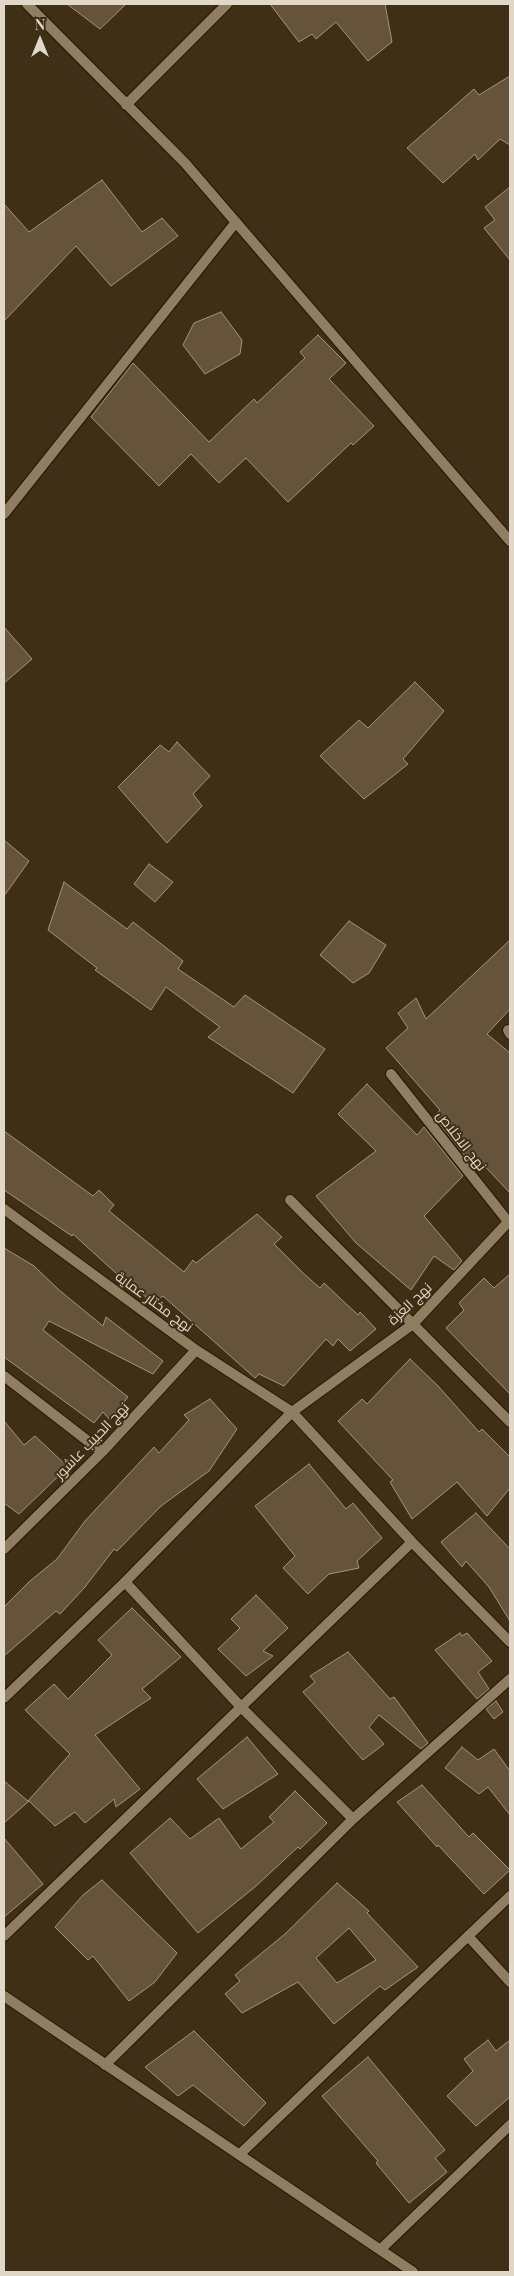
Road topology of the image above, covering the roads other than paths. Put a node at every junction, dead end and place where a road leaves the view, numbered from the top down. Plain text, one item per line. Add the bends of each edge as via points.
1 (27, 4) edge
2 (226, 4) edge
3 (126, 105) junction
4 (236, 222) junction
5 (4, 514) edge
6 (510, 542) edge
7 (391, 1074) dead end
8 (290, 1200) dead end
9 (4, 1209) edge
10 (509, 1222) edge
11 (413, 1324) junction
12 (196, 1350) junction
13 (4, 1376) edge
14 (292, 1412) junction
15 (510, 1422) edge
16 (102, 1452) junction
17 (412, 1542) junction
18 (4, 1549) edge
19 (126, 1582) junction
20 (510, 1642) edge
21 (510, 1679) edge
22 (4, 1698) edge
23 (242, 1707) junction
24 (353, 1819) junction
25 (510, 1896) edge
26 (4, 1936) edge
27 (468, 1936) junction
28 (510, 1982) edge
29 (4, 1996) edge
30 (105, 2065) junction
31 (510, 2125) edge
32 (240, 2154) junction
33 (381, 2249) junction
34 (413, 2272) edge

1 - 3 street
2 - 3 street
3 - 4 street via 185,163
4 - 5 street
4 - 6 street
7 - 10 street, نهج الاخلاص
8 - 11 street
9 - 12 street, نهج مختار عماية
10 - 11 street, نهج العزة
11 - 14 street, نهج العزة
11 - 15 street
12 - 14 street, نهج مختار عماية
12 - 16 street, نهج الحبيب عاشور
13 - 16 street
14 - 17 street, نهج مختار عماية
14 - 19 street, نهج العزة
16 - 18 street, نهج الحبيب عاشور
17 - 20 street, نهج مختار عماية
17 - 23 street
19 - 22 street, نهج العزة
19 - 23 street
21 - 24 street
23 - 24 street
23 - 26 street
24 - 30 street
25 - 27 street
27 - 28 street
27 - 32 street
29 - 30 street
30 - 32 street
31 - 33 street
32 - 33 street
33 - 34 street

